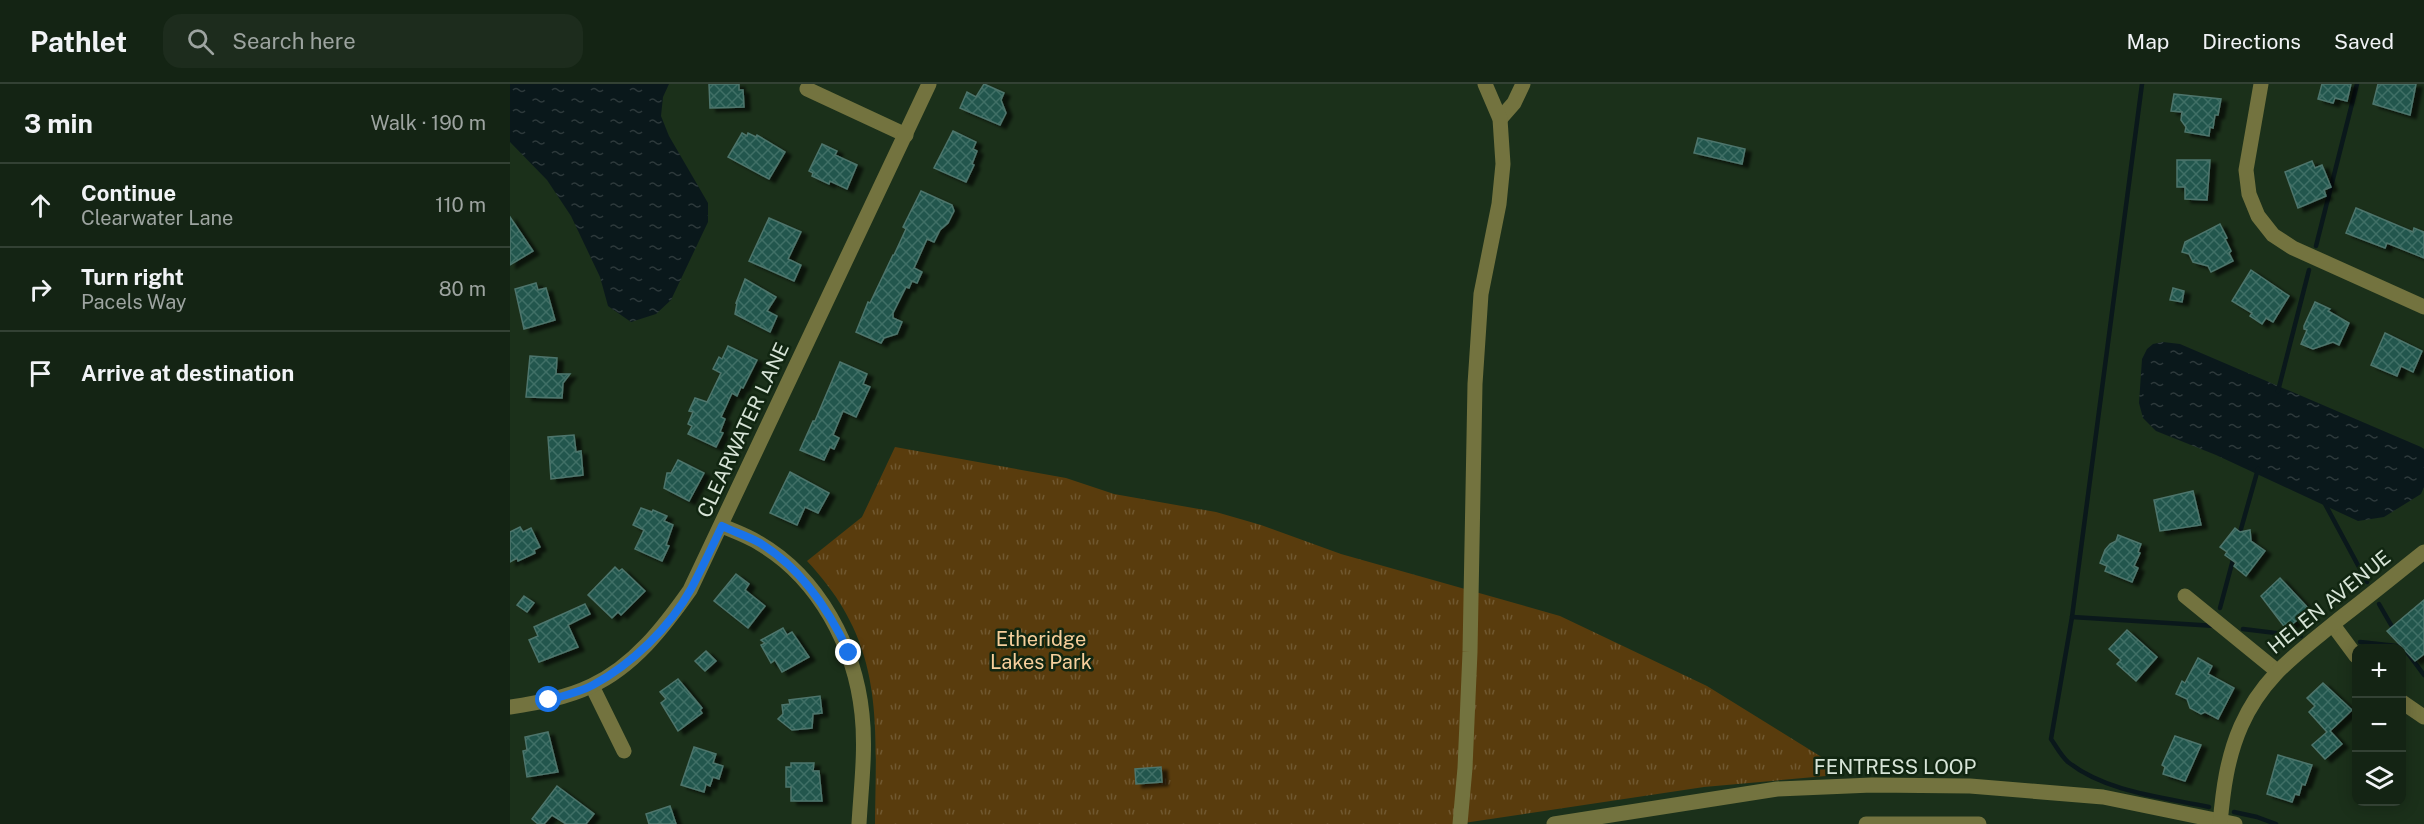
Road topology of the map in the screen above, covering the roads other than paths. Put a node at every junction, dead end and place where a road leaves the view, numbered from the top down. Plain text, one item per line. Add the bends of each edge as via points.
1 (929, 84) edge
2 (1485, 84) edge
3 (1523, 84) edge
4 (2261, 84) edge
5 (807, 89) dead end
6 (1500, 119) junction
7 (906, 135) junction
8 (2424, 307) edge
9 (722, 526) junction
10 (2424, 552) edge
11 (2186, 596) dead end
12 (2333, 625) junction
13 (2352, 651) edge
14 (2277, 671) junction
15 (592, 686) junction
16 (2406, 705) edge
17 (510, 707) edge
18 (2424, 717) edge
19 (624, 751) dead end
20 (1586, 822) edge
21 (2225, 823) edge
22 (859, 824) edge
23 (1460, 824) edge
24 (1554, 824) edge
25 (1866, 824) edge
26 (1979, 824) edge

1 - 7 street, CLEARWATER LANE
2 - 6 street
3 - 6 street
4 - 8 street via 2246,170 2249,194 2258,216 2273,235 2293,248
5 - 7 street
6 - 23 street via 1503,164 1481,294 1475,384 1470,652
7 - 9 street, CLEARWATER LANE
9 - 15 street, CLEARWATER LANE via 690,590 670,618 622,666
9 - 22 street via 760,543 789,566 815,593 836,624 858,684 862,715
10 - 12 street, HELEN AVENUE
11 - 14 street
12 - 13 street
12 - 14 street, HELEN AVENUE
14 - 21 street, HELEN AVENUE via 2258,695 2229,758 2223,793
15 - 17 street, CLEARWATER LANE
15 - 19 street
16 - 18 street
20 - 21 street, FENTRESS LOOP via 1778,789 1872,785 1970,786 2103,797
20 - 24 street, FENTRESS LOOP
25 - 26 street

